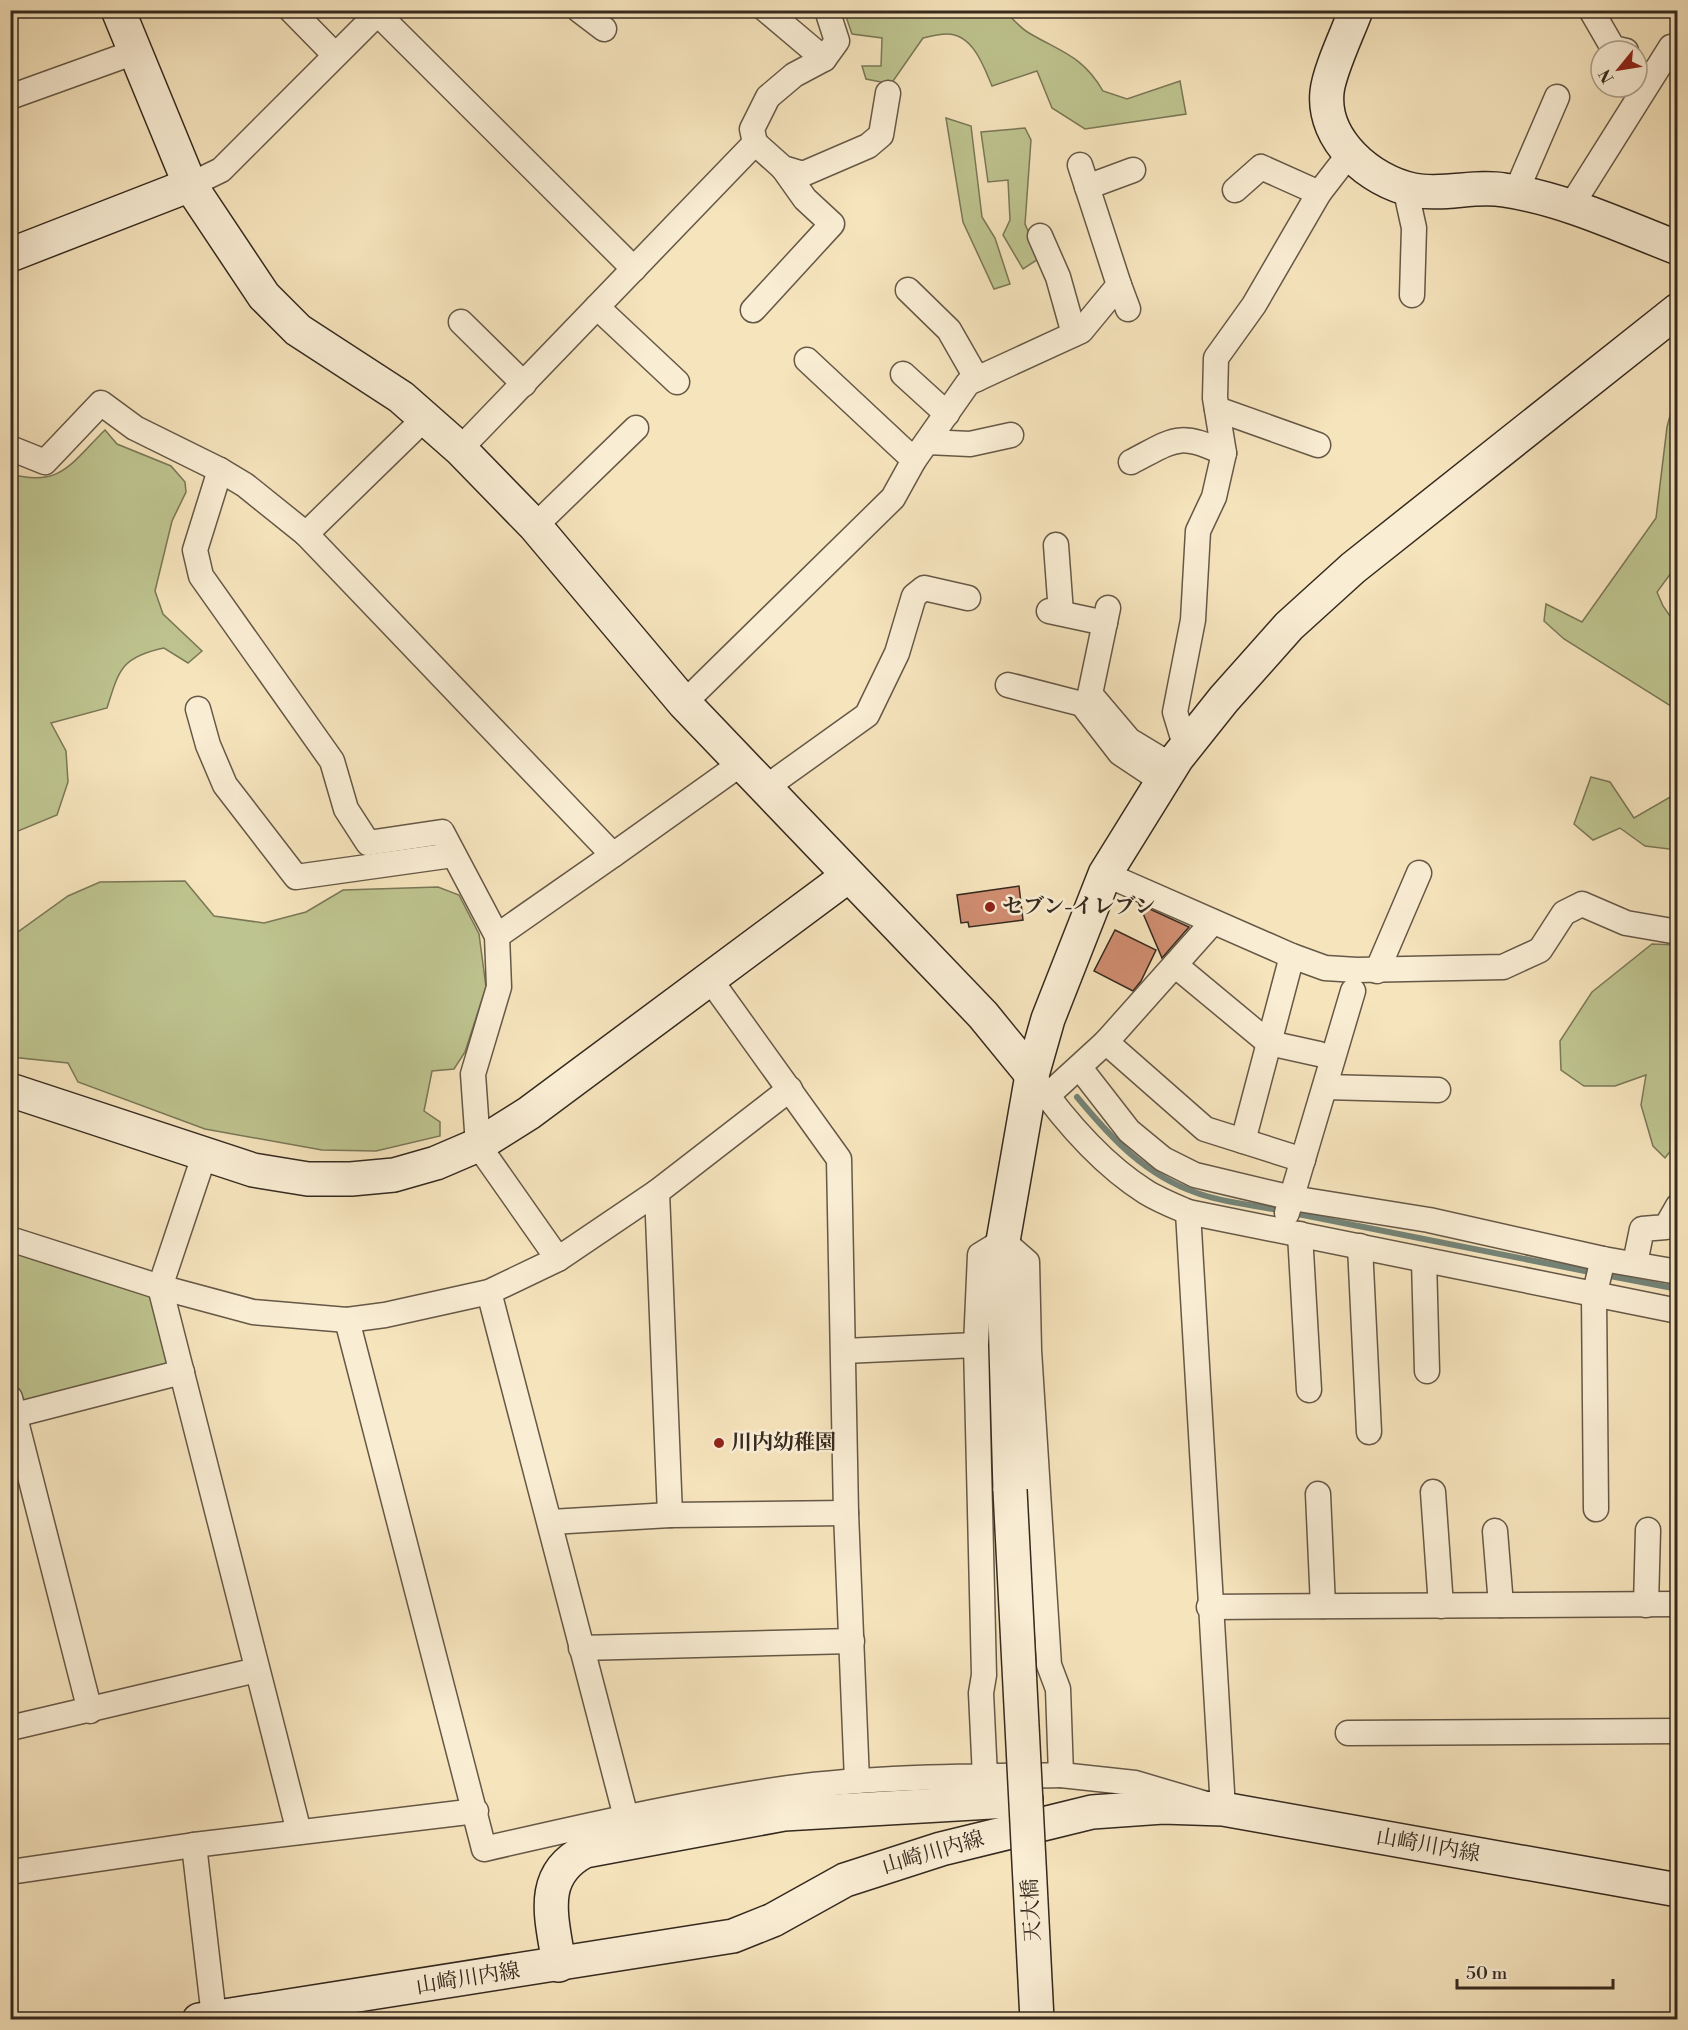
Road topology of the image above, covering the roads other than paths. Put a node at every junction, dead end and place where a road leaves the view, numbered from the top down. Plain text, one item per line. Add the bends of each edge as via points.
1 (118, 10) edge
2 (291, 10) edge
3 (579, 10) edge
4 (766, 10) edge
5 (827, 10) edge
6 (1356, 10) edge
7 (1591, 10) edge
8 (377, 12) edge
9 (604, 29) dead end
10 (1608, 39) edge
11 (1674, 43) edge
12 (135, 52) junction
13 (1649, 53) edge
14 (336, 55) junction
15 (824, 59) junction
16 (888, 93) dead end
17 (10, 97) edge
18 (1557, 97) dead end
19 (754, 143) junction
20 (1350, 153) junction
21 (783, 168) junction
22 (1133, 170) dead end
23 (190, 184) junction
24 (1405, 187) junction
25 (1235, 190) dead end
26 (1516, 192) junction
27 (1319, 193) junction
28 (1571, 206) junction
29 (1040, 236) dead end
30 (1677, 248) edge
31 (10, 255) edge
32 (634, 269) junction
33 (1119, 285) junction
34 (908, 290) dead end
35 (1412, 295) dead end
36 (597, 307) junction
37 (1128, 309) dead end
38 (1677, 309) edge
39 (753, 310) dead end
40 (461, 322) dead end
41 (1074, 334) junction
42 (807, 360) dead end
43 (903, 374) dead end
44 (977, 379) junction
45 (677, 382) dead end
46 (524, 384) junction
47 (1217, 409) junction
48 (947, 414) junction
49 (425, 418) junction
50 (636, 428) dead end
51 (1011, 435) dead end
52 (1318, 445) dead end
53 (10, 448) edge
54 (460, 449) junction
55 (920, 451) junction
56 (1224, 453) junction
57 (1131, 462) dead end
58 (220, 470) junction
59 (535, 526) junction
60 (306, 534) junction
61 (1056, 545) dead end
62 (968, 598) dead end
63 (1008, 684) dead end
64 (684, 703) junction
65 (198, 709) dead end
66 (742, 763) junction
67 (1173, 765) junction
68 (765, 788) junction
69 (453, 855) junction
70 (613, 855) junction
71 (1419, 873) dead end
72 (1106, 874) junction
73 (848, 876) junction
74 (1213, 922) junction
75 (1677, 932) edge
76 (497, 936) junction
77 (1292, 956) junction
78 (1175, 964) junction
79 (1377, 971) junction
80 (709, 978) junction
81 (1353, 991) dead end
82 (1106, 1042) junction
83 (1269, 1042) junction
84 (1319, 1054) dead end
85 (1080, 1068) junction
86 (1040, 1086) junction
87 (1325, 1087) junction
88 (790, 1089) junction
89 (10, 1090) edge
90 (1438, 1090) dead end
91 (1243, 1141) junction
92 (478, 1144) junction
93 (205, 1153) junction
94 (1303, 1160) junction
95 (657, 1192) junction
96 (1292, 1198) junction
97 (1677, 1206) edge
98 (1188, 1212) junction
99 (1291, 1232) junction
100 (10, 1239) edge
101 (1003, 1241) junction
102 (1360, 1246) junction
103 (558, 1259) junction
104 (1603, 1259) junction
105 (1424, 1260) junction
106 (1635, 1263) junction
107 (1677, 1272) edge
108 (160, 1287) junction
109 (489, 1292) junction
110 (1594, 1296) junction
111 (1677, 1311) edge
112 (348, 1320) junction
113 (976, 1345) junction
114 (844, 1351) junction
115 (1427, 1371) dead end
116 (182, 1372) junction
117 (1310, 1389) dead end
118 (13, 1407) edge
119 (1369, 1432) dead end
120 (1433, 1492) dead end
121 (1318, 1494) dead end
122 (1596, 1509) dead end
123 (846, 1513) junction
124 (670, 1515) junction
125 (551, 1522) junction
126 (1648, 1530) dead end
127 (1495, 1531) dead end
128 (1677, 1604) edge
129 (1501, 1605) junction
130 (1646, 1605) junction
131 (1323, 1606) junction
132 (1441, 1606) junction
133 (1209, 1607) junction
134 (852, 1641) junction
135 (581, 1648) junction
136 (257, 1670) junction
137 (90, 1711) junction
138 (10, 1728) edge
139 (1677, 1731) edge
140 (1348, 1733) dead end
141 (1061, 1775) junction
142 (986, 1777) junction
143 (858, 1781) junction
144 (1026, 1800) junction
145 (1223, 1809) junction
146 (476, 1811) junction
147 (626, 1817) junction
148 (299, 1832) junction
149 (194, 1845) junction
150 (10, 1872) edge
151 (1677, 1890) edge
152 (559, 1965) junction
153 (207, 2018) edge
154 (1037, 2019) edge

1 - 12 street
2 - 14 street
3 - 9 street
4 - 15 street
5 - 15 street via 837,41
6 - 20 street via 1327,91 1327,113 1335,133
7 - 10 street
8 - 14 street
8 - 32 street
11 - 13 street
11 - 28 street
12 - 17 street
12 - 23 street
14 - 23 street via 220,170
15 - 19 street via 794,75 768,97 752,129
16 - 21 street via 882,135 868,146 803,174
18 - 26 street
19 - 21 street
19 - 32 street
20 - 24 street via 1363,167
20 - 27 street
21 - 39 street via 805,199 832,224
22 - 33 street via 1083,176
23 - 31 street
23 - 49 street via 264,296 298,330 401,397
24 - 26 street
24 - 35 street via 1414,228
25 - 27 street via 1261,167
26 - 28 street
27 - 47 street via 1254,305 1216,358
28 - 30 street
29 - 41 street via 1058,277
32 - 36 street
33 - 37 street
33 - 41 street via 1081,331
34 - 44 street via 949,330
36 - 45 street
36 - 46 street
38 - 67 street, 天大橋 via 1353,568 1288,626
40 - 46 street
41 - 44 street
42 - 55 street
43 - 48 street
44 - 48 street via 968,383
46 - 54 street
47 - 52 street
47 - 56 street
48 - 55 street
49 - 54 street
49 - 60 street
50 - 59 street
51 - 55 street
53 - 58 street via 45,462 101,403 135,428
54 - 59 street
55 - 64 street via 893,498
56 - 57 street via 1195,439 1177,439
56 - 67 street via 1214,497 1197,531 1193,620 1175,712
58 - 60 street via 245,484
58 - 69 street via 195,550 201,576 332,761 346,809 368,843 442,832
59 - 64 street
60 - 70 street
61 - 67 street via 1055,612 1106,615 1090,694 1129,740
62 - 68 street via 924,588 914,596 897,653 867,715
63 - 67 street via 1082,704 1120,753
64 - 66 street
65 - 69 street via 225,785 296,878
66 - 68 street
66 - 70 street
67 - 72 street, 天大橋
68 - 73 street
69 - 76 street
70 - 76 street
71 - 79 street
72 - 74 street
72 - 86 street, 天大橋 via 1048,1019
73 - 80 street
73 - 86 street via 983,1015
74 - 77 street
74 - 78 street
75 - 79 street via 1626,923 1582,904 1564,913 1540,951 1503,967
76 - 92 street via 499,987 473,1074
77 - 79 street via 1325,968
77 - 83 street
78 - 82 street
78 - 83 street
80 - 88 street
80 - 92 street via 529,1113
81 - 87 street
82 - 85 street
82 - 91 street via 1205,1129
83 - 84 street
83 - 91 street
85 - 86 street
85 - 96 street via 1130,1131 1163,1159 1195,1175
86 - 98 street via 1067,1122 1111,1164 1146,1192
86 - 101 street, 天大橋
87 - 90 street
87 - 94 street
88 - 95 street
88 - 114 street via 838,1159
89 - 93 street
91 - 94 street
92 - 93 street via 436,1163 394,1175 351,1179 280,1175
92 - 103 street
93 - 108 street
94 - 96 street
95 - 103 street
95 - 124 street
96 - 99 street
96 - 104 street via 1429,1220
97 - 106 street via 1666,1227 1642,1229
98 - 99 street
98 - 133 street
99 - 102 street
99 - 117 street
100 - 108 street
101 - 113 street via 980,1255
101 - 141 street via 1027,1262 1049,1665 1058,1689
101 - 144 street, 天大橋, bridge
102 - 105 street
102 - 119 street
103 - 109 street
104 - 106 street
104 - 110 street
105 - 110 street
105 - 115 street
106 - 107 street
108 - 112 street via 253,1312
108 - 116 street
109 - 112 street
109 - 125 street
110 - 111 street
110 - 122 street
112 - 146 street
113 - 114 street
113 - 142 street via 984,1675 981,1694
114 - 123 street
116 - 118 street
116 - 136 street
118 - 137 street
120 - 132 street
121 - 131 street
123 - 124 street
123 - 134 street
124 - 125 street
125 - 135 street
126 - 130 street
127 - 129 street
128 - 130 street
129 - 130 street
129 - 132 street
131 - 132 street
131 - 133 street
133 - 145 street
134 - 135 street
134 - 143 street
135 - 147 street
136 - 137 street
136 - 148 street
137 - 138 street
139 - 140 street
141 - 142 street
141 - 145 street via 1135,1783
142 - 143 street
143 - 147 street via 775,1790
144 - 152 street via 784,1814 601,1846 572,1858 554,1880 551,1897
144 - 154 street, 天大橋, bridge
145 - 151 street, 山崎川内線
145 - 152 street, 山崎川内線 via 1092,1812 900,1860 845,1880 773,1920 733,1936
146 - 147 street via 484,1848
146 - 148 street
148 - 149 street
149 - 150 street
149 - 153 street
152 - 153 street, 山崎川内線

